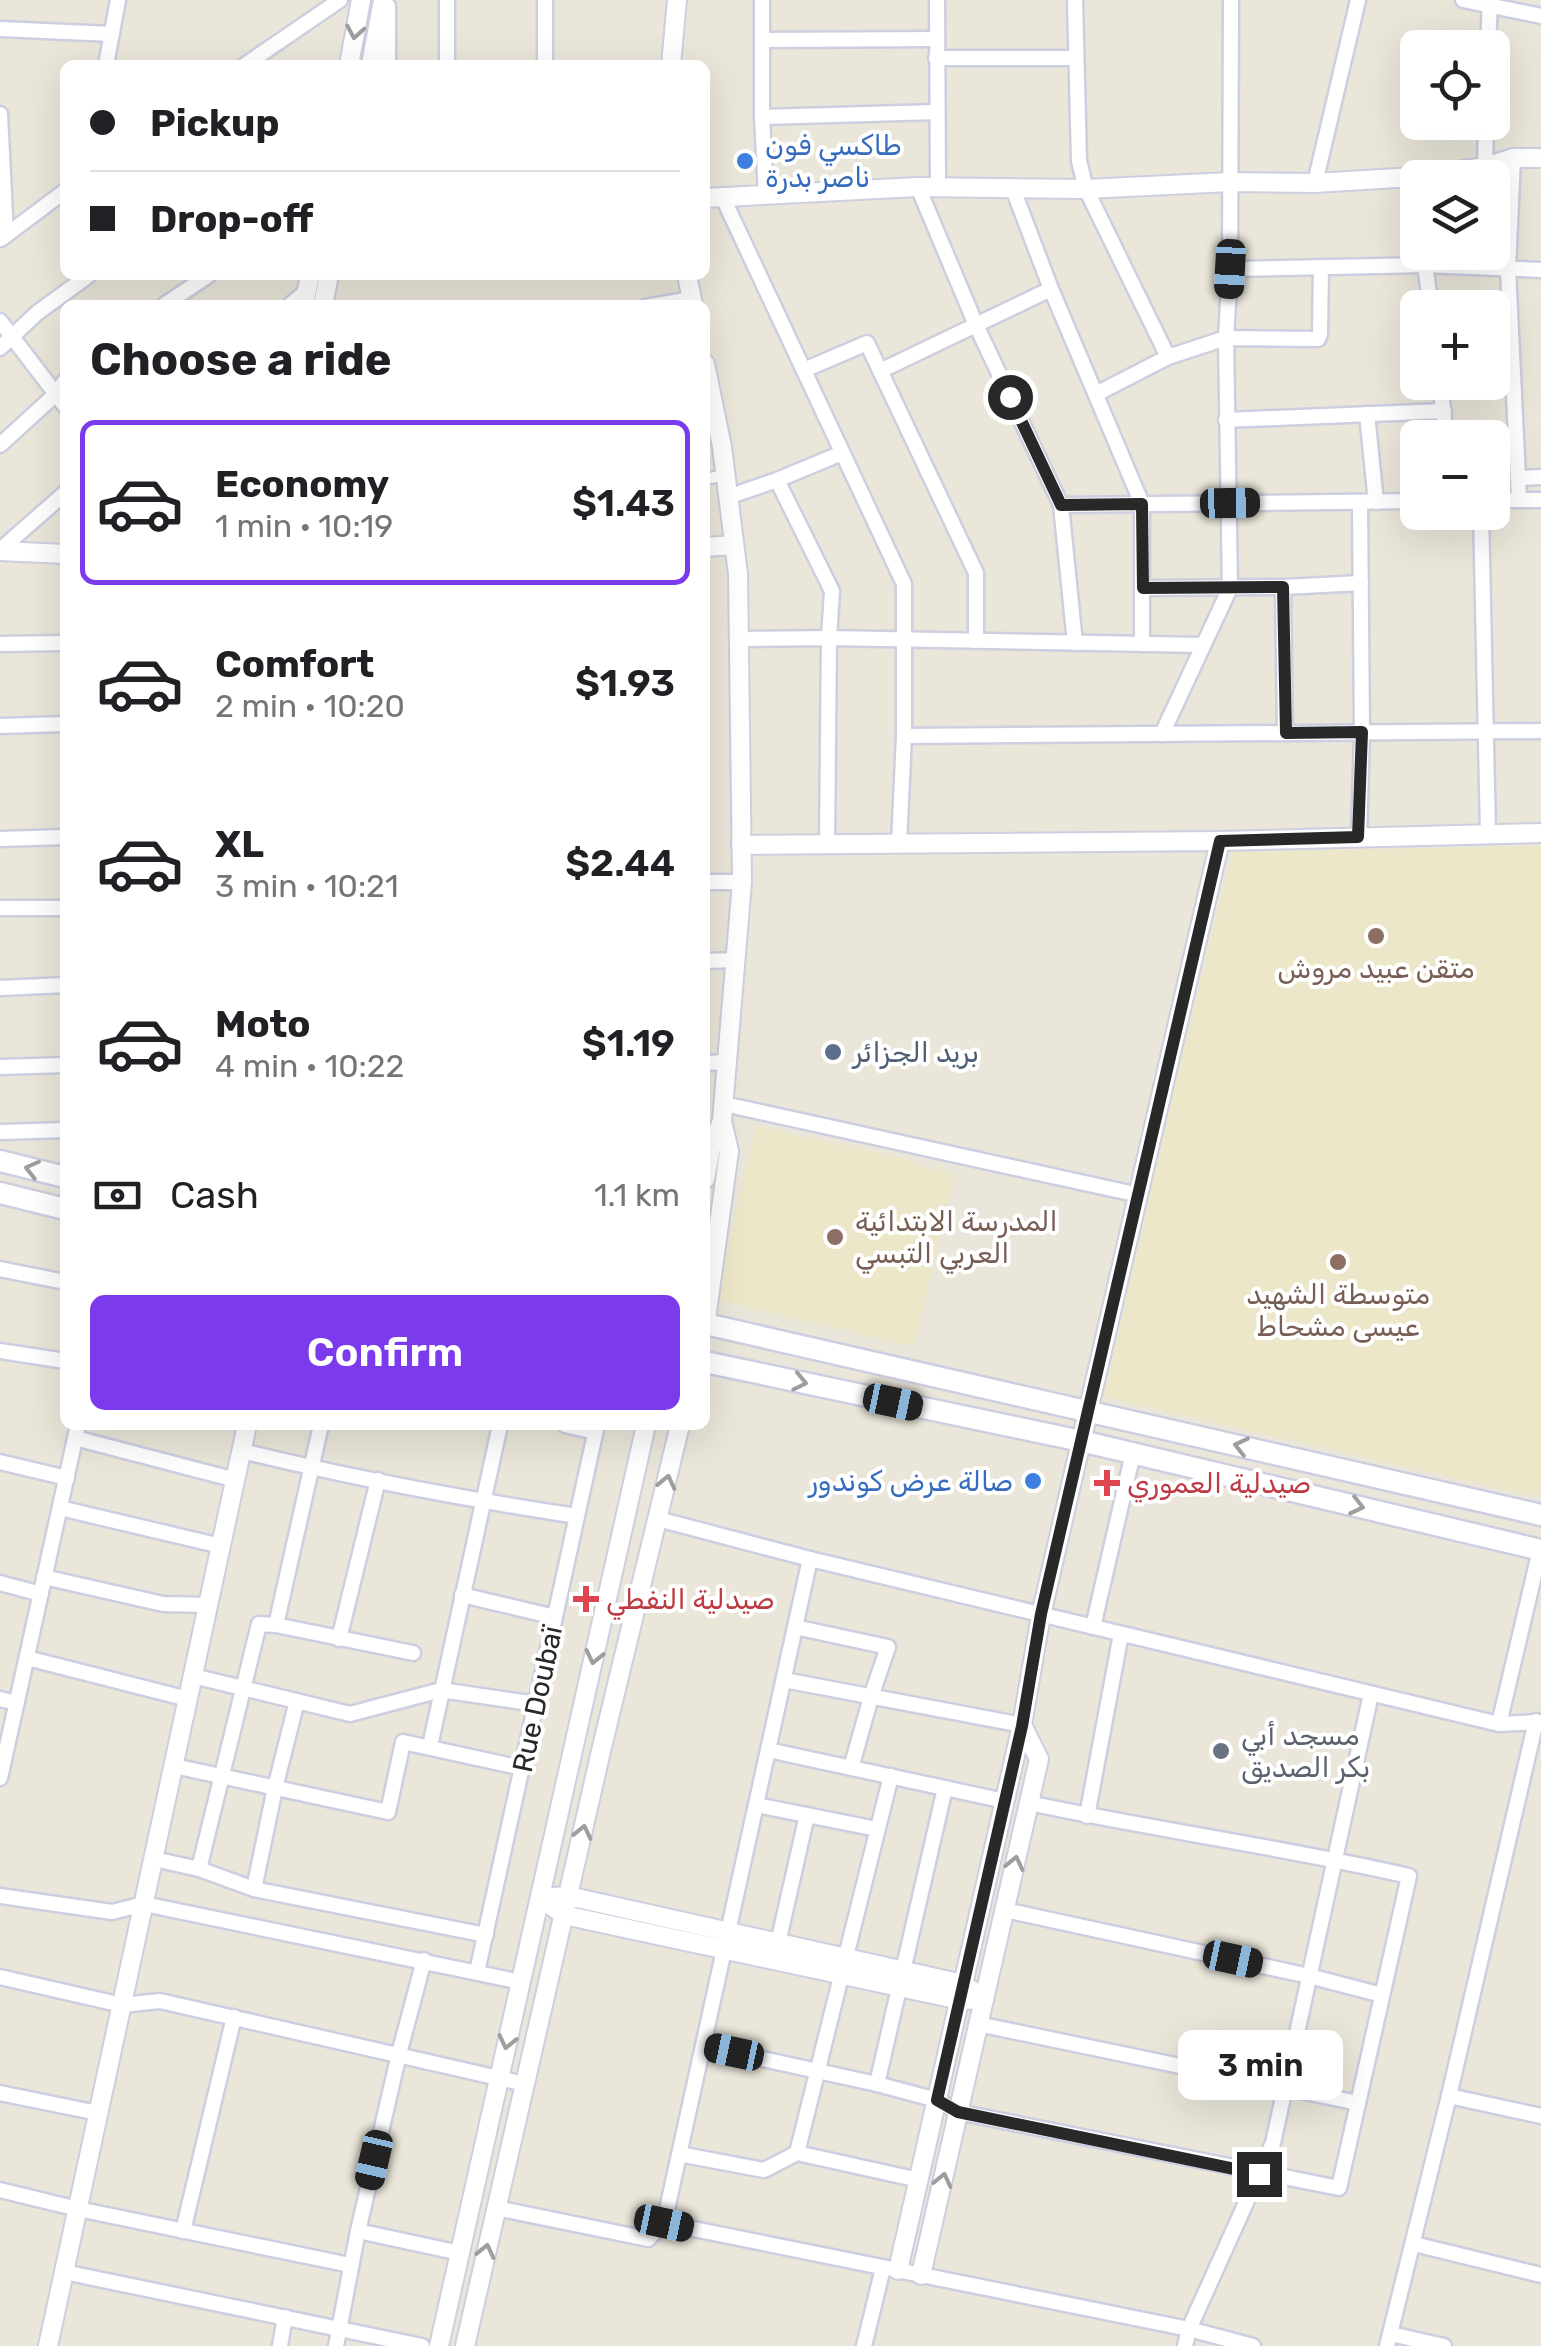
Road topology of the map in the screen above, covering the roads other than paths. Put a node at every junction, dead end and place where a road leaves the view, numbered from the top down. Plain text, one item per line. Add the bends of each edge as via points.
1 (118, 0) edge
2 (340, 0) edge
3 (361, 0) edge
4 (386, 0) edge
5 (447, 0) edge
6 (545, 0) edge
7 (677, 0) edge
8 (762, 0) edge
9 (937, 0) edge
10 (1075, 0) edge
11 (1231, 0) edge
12 (1358, 0) edge
13 (1463, 0) edge
14 (1490, 3) edge
15 (1541, 16) edge
16 (0, 29) edge
17 (1489, 30) edge
18 (112, 34) junction
19 (937, 39) junction
20 (762, 40) junction
21 (936, 58) junction
22 (1075, 58) junction
23 (107, 60) edge
24 (252, 60) edge
25 (351, 60) edge
26 (372, 60) edge
27 (388, 60) edge
28 (447, 60) edge
29 (545, 60) edge
30 (671, 60) edge
31 (937, 112) junction
32 (0, 114) edge
33 (762, 117) junction
34 (1513, 158) junction
35 (1541, 158) edge
36 (1507, 160) edge
37 (1400, 178) edge
38 (1230, 182) junction
39 (1315, 183) junction
40 (918, 186) junction
41 (938, 187) junction
42 (1013, 188) junction
43 (1086, 189) junction
44 (60, 195) edge
45 (766, 195) junction
46 (714, 198) edge
47 (1510, 224) edge
48 (3, 237) edge
49 (1400, 265) edge
50 (1321, 267) junction
51 (1510, 268) edge
52 (1230, 269) junction
53 (1508, 270) edge
54 (1541, 270) edge
55 (81, 280) edge
56 (202, 280) edge
57 (1051, 289) junction
58 (172, 300) edge
59 (0, 321) edge
60 (976, 325) junction
61 (12, 337) junction
62 (1226, 338) junction
63 (0, 348) edge
64 (1168, 358) junction
65 (804, 370) junction
66 (880, 371) junction
67 (710, 390) edge
68 (60, 392) edge
69 (1096, 394) junction
70 (60, 396) edge
71 (1443, 400) edge
72 (1444, 410) junction
73 (1367, 414) junction
74 (1226, 420) junction
75 (1445, 420) edge
76 (0, 444) edge
77 (842, 452) junction
78 (726, 475) junction
79 (1541, 477) edge
80 (710, 478) edge
81 (1519, 478) junction
82 (777, 480) junction
83 (60, 497) edge
84 (728, 497) junction
85 (1510, 500) edge
86 (1520, 500) junction
87 (1541, 500) edge
88 (1400, 501) edge
89 (1368, 502) junction
90 (1230, 503) junction
91 (1142, 504) junction
92 (1061, 505) junction
93 (1481, 530) edge
94 (734, 545) junction
95 (710, 547) edge
96 (0, 550) edge
97 (60, 554) edge
98 (1361, 584) junction
99 (1283, 587) junction
100 (1143, 588) junction
101 (1230, 588) junction
102 (829, 638) junction
103 (738, 639) junction
104 (904, 640) junction
105 (976, 641) junction
106 (60, 643) edge
107 (1074, 643) junction
108 (0, 644) edge
109 (1142, 644) junction
110 (1202, 645) junction
111 (60, 724) edge
112 (0, 726) edge
113 (1541, 731) edge
114 (1362, 732) junction
115 (1487, 732) junction
116 (1286, 733) junction
117 (1162, 734) junction
118 (904, 736) junction
119 (1541, 833) edge
120 (1488, 834) junction
121 (60, 837) edge
122 (1358, 837) junction
123 (0, 839) edge
124 (1220, 841) junction
125 (828, 844) junction
126 (899, 844) junction
127 (741, 845) junction
128 (710, 882) edge
129 (742, 882) junction
130 (0, 908) edge
131 (60, 908) edge
132 (710, 960) edge
133 (736, 960) junction
134 (60, 986) edge
135 (0, 988) edge
136 (727, 1062) junction
137 (710, 1063) edge
138 (60, 1065) edge
139 (0, 1067) edge
140 (723, 1112) junction
141 (60, 1130) edge
142 (0, 1132) edge
143 (710, 1152) edge
144 (0, 1162) edge
145 (60, 1176) edge
146 (0, 1193) edge
147 (1139, 1196) junction
148 (60, 1208) edge
149 (0, 1269) edge
150 (60, 1281) edge
151 (710, 1298) edge
152 (710, 1322) edge
153 (1, 1356) edge
154 (710, 1360) edge
155 (60, 1361) edge
156 (1089, 1411) junction
157 (247, 1430) edge
158 (320, 1430) edge
159 (499, 1430) edge
160 (596, 1430) edge
161 (645, 1430) edge
162 (679, 1430) edge
163 (77, 1432) edge
164 (1081, 1442) junction
165 (242, 1451) junction
166 (1132, 1453) junction
167 (0, 1462) edge
168 (311, 1468) junction
169 (66, 1478) junction
170 (236, 1480) junction
171 (378, 1480) junction
172 (483, 1502) junction
173 (60, 1508) junction
174 (1541, 1515) edge
175 (577, 1516) junction
176 (658, 1519) junction
177 (221, 1546) junction
178 (1541, 1550) edge
179 (810, 1559) junction
180 (44, 1578) junction
181 (0, 1583) edge
182 (41, 1594) junction
183 (462, 1596) junction
184 (209, 1605) junction
185 (1041, 1614) junction
186 (555, 1616) junction
187 (276, 1625) junction
188 (795, 1627) junction
189 (1093, 1627) junction
190 (1122, 1634) junction
191 (340, 1638) junction
192 (413, 1653) dead end
193 (27, 1658) junction
194 (193, 1676) junction
195 (784, 1680) junction
196 (243, 1688) junction
197 (442, 1690) junction
198 (1371, 1694) junction
199 (870, 1696) junction
200 (188, 1699) junction
201 (0, 1700) edge
202 (297, 1701) junction
203 (16, 1703) junction
204 (536, 1704) junction
205 (1539, 1722) edge
206 (1499, 1724) junction
207 (1022, 1726) junction
208 (430, 1746) junction
209 (768, 1750) junction
210 (174, 1766) junction
211 (522, 1768) junction
212 (851, 1768) junction
213 (222, 1776) junction
214 (891, 1776) junction
215 (0, 1778) edge
216 (275, 1788) junction
217 (945, 1788) junction
218 (1005, 1801) junction
219 (1029, 1804) junction
220 (756, 1805) junction
221 (807, 1815) junction
222 (1087, 1816) junction
223 (877, 1829) junction
224 (154, 1858) junction
225 (1335, 1859) junction
226 (200, 1870) junction
227 (254, 1888) junction
228 (0, 1896) edge
229 (540, 1898) junction
230 (144, 1904) junction
231 (566, 1906) junction
232 (1004, 1910) junction
233 (486, 1934) junction
234 (726, 1942) junction
235 (778, 1943) junction
236 (424, 1960) junction
237 (842, 1966) junction
238 (478, 1972) junction
239 (1309, 1976) junction
240 (0, 1977) edge
241 (901, 1979) junction
242 (521, 1982) junction
243 (962, 1992) junction
244 (1382, 1995) junction
245 (984, 1999) junction
246 (122, 2004) junction
247 (234, 2018) junction
248 (978, 2024) junction
249 (703, 2046) junction
250 (399, 2054) junction
251 (817, 2070) junction
252 (500, 2077) junction
253 (525, 2084) junction
254 (877, 2084) junction
255 (1285, 2088) junction
256 (0, 2093) edge
257 (1450, 2096) junction
258 (937, 2100) junction
259 (1358, 2103) junction
260 (958, 2112) junction
261 (98, 2113) junction
262 (1541, 2116) edge
263 (797, 2153) junction
264 (679, 2154) junction
265 (1259, 2174) junction
266 (919, 2180) junction
267 (0, 2190) edge
268 (496, 2208) junction
269 (78, 2210) junction
270 (664, 2223) junction
271 (183, 2231) junction
272 (358, 2232) junction
273 (1414, 2244) junction
274 (460, 2253) junction
275 (350, 2265) junction
276 (891, 2269) junction
277 (64, 2272) junction
278 (921, 2275) junction
279 (1541, 2275) edge
280 (286, 2317) junction
281 (340, 2328) junction
282 (1188, 2329) junction
283 (1389, 2340) edge
284 (48, 2346) edge
285 (280, 2346) edge
286 (336, 2346) edge
287 (422, 2346) edge
288 (439, 2346) edge
289 (464, 2346) edge
290 (864, 2346) edge
291 (1185, 2346) edge
292 (1253, 2346) edge
293 (1444, 2346) edge

1 - 18 street
2 - 24 street
3 -> 25 street
4 - 26 street
4 - 27 street
5 - 28 street
6 - 29 street
7 - 30 street
8 - 20 street
9 - 19 street
10 - 22 street
11 - 38 street
12 - 39 street
13 - 14 street
14 - 15 street
14 - 17 street
16 - 18 street
18 - 23 street
19 - 20 street
19 - 21 street
20 - 33 street
21 - 22 street
21 - 31 street
22 - 43 street via 1078,160
31 - 33 street
31 - 41 street
32 - 48 street
33 - 45 street
34 - 35 street
34 - 36 street
34 - 47 street
37 - 39 street
38 - 39 street
38 - 43 street
38 - 52 street
40 - 41 street
40 - 45 street
40 - 60 street
41 - 42 street
42 - 43 street
42 - 57 street
43 - 64 street
44 - 48 street
45 - 46 street
46 - 65 street
49 - 50 street
50 - 52 street
50 - 62 street via 1318,339
51 - 54 street
52 - 62 street
53 - 81 street
55 - 61 street
56 - 58 street
57 - 60 street
57 - 69 street
59 - 61 street
60 - 66 street
60 - 92 street
61 - 63 street
61 - 68 street
62 - 64 street
62 - 74 street
64 - 69 street
65 - 66 street via 867,342
65 - 77 street
66 - 105 street via 976,573
67 - 78 street
69 - 91 street
70 - 76 street
71 - 72 street
72 - 73 street
72 - 75 street
73 - 74 street
73 - 89 street
74 - 90 street
77 - 82 street
77 - 104 street via 904,584
78 - 80 street
78 - 84 street
79 - 81 street
81 - 86 street
82 - 84 street
82 - 102 street via 832,591
83 - 96 street
84 - 94 street
85 - 86 street
86 - 87 street
88 - 89 street
89 - 90 street
89 - 98 street
90 - 91 street
90 - 101 street
91 - 92 street
91 - 100 street
92 - 107 street
93 - 115 street
94 - 95 street
94 - 103 street
96 - 97 street
98 - 99 street
98 - 114 street
99 - 101 street
99 - 116 street
100 - 101 street
100 - 109 street
101 - 110 street
102 - 103 street
102 - 104 street
102 - 125 street
103 - 127 street
104 - 105 street
104 - 118 street
105 - 107 street
106 - 108 street
107 - 109 street
109 - 110 street
110 - 117 street
111 - 112 street
113 - 115 street
114 - 115 street
114 - 116 street
114 - 122 street
115 - 120 street
116 - 117 street
117 - 118 street
118 - 126 street
119 - 120 street
120 - 122 street
121 - 123 street
122 - 124 street
124 - 126 street
124 - 147 street
125 - 126 street
125 - 127 street
127 - 129 street
128 - 129 street
129 - 133 street
130 - 131 street
132 - 133 street
133 - 136 street
134 - 135 street
136 - 137 street
136 - 140 street
138 - 139 street
140 - 143 street
140 - 147 street
140 - 151 street via 729,1151
141 - 142 street
145 -> 144 main road
146 - 148 main road
147 - 156 street
149 - 150 street
152 - 156 main road
153 - 155 street
154 -> 164 main road
156 - 164 street
174 -> 156 main road
157 - 165 street
158 - 168 street
159 - 172 street
160 - 175 street, Rue Doubaï
161 -> 229 street
176 -> 162 street
163 - 169 street
163 - 170 street
164 - 166 main road
164 - 185 street
165 - 168 street
165 - 170 street
166 -> 178 main road
166 - 189 street
167 - 169 street
168 - 171 street
168 - 187 street
169 - 173 street
170 - 177 street
171 - 172 street
171 - 191 street
172 - 175 street
172 - 183 street
173 - 177 street
173 - 180 street
175 - 186 street, Rue Doubaï
176 - 179 street
231 -> 176 street
177 - 184 street
178 - 206 street
179 - 185 street
179 - 188 street
180 - 182 street
180 - 184 street via 163,1604
181 - 182 street
182 - 193 street
183 - 186 street
183 - 197 street
184 - 194 street
185 - 189 street
185 - 207 street
186 - 204 street, Rue Doubaï
187 - 191 street
187 - 196 street via 260,1624
188 - 195 street
188 - 199 street via 888,1647
189 - 190 street
190 - 198 street
190 - 222 street
191 - 192 street
193 - 200 street
193 - 203 street
194 - 196 street
194 - 200 street
195 - 199 street
195 - 209 street
196 - 202 street
196 - 213 street
197 - 202 street via 350,1714
197 - 204 street
197 - 208 street
198 - 206 street
198 - 225 street
199 - 207 street
199 - 212 street
200 - 210 street
201 - 203 street
202 - 216 street
203 - 215 street
204 - 211 street, Rue Doubaï
205 - 206 street
205 - 257 street
207 - 218 street
207 - 219 street via 1039,1760
208 - 211 street
208 - 216 street via 402,1742 388,1812
209 - 212 street
209 - 220 street
210 - 213 street
210 - 224 street
211 - 233 street, Rue Doubaï
212 - 214 street
213 - 216 street
213 - 226 street
214 - 217 street
214 - 223 street
216 - 227 street
217 - 218 street
217 - 241 street
218 - 243 street
219 - 222 street
232 -> 219 street
220 - 221 street
220 - 234 street
221 - 223 street
221 - 235 street
222 - 225 street
223 - 237 street
224 - 226 street
224 - 230 street
225 - 239 street
225 - 244 street via 1410,1876
226 - 227 street
227 - 233 street
228 - 230 street via 112,1912
229 - 231 street
229 - 242 street
230 - 236 street
230 - 246 street
231 - 234 street
231 - 253 street
232 - 239 street
232 - 245 street
233 - 238 street, Rue Doubaï
234 - 235 street
234 - 237 street
234 - 249 street
235 - 237 street
236 - 238 street
236 - 250 street
237 - 241 street
237 - 251 street
238 - 242 street
239 - 244 street
239 - 255 street
240 - 246 street
241 - 243 street
241 - 254 street
242 -> 252 street
243 - 245 street
243 - 258 street
244 - 259 street
245 - 248 street
246 - 247 street via 160,2001
246 - 261 street
247 - 250 street
247 - 271 street
248 - 255 street
248 - 260 street
249 - 251 street
249 - 264 street
250 - 252 street
250 - 272 street
251 - 254 street
251 - 263 street
252 - 253 street
252 - 274 street
253 - 268 street
254 - 258 street
255 - 259 street
255 - 265 street
256 - 261 street
257 - 262 street
257 - 273 street
258 - 260 street
258 - 266 street
259 - 265 street via 1338,2188
260 - 265 street
278 -> 260 street
261 - 269 street
263 - 264 street via 764,2170
263 - 266 street
264 - 270 street
265 - 282 street
266 - 276 street
267 - 269 street
268 - 270 street via 648,2239
289 -> 268 street
269 - 271 street
269 - 277 street
270 - 276 street
271 - 275 street
272 - 274 street
272 - 275 street
273 - 279 street
273 - 283 street
274 - 288 street
275 - 281 street
276 - 278 street
276 - 290 street
277 - 280 street
277 - 284 street
278 - 282 street
280 - 281 street
280 - 285 street
281 - 286 street
281 - 287 street
282 - 291 street
282 - 292 street
283 - 293 street

